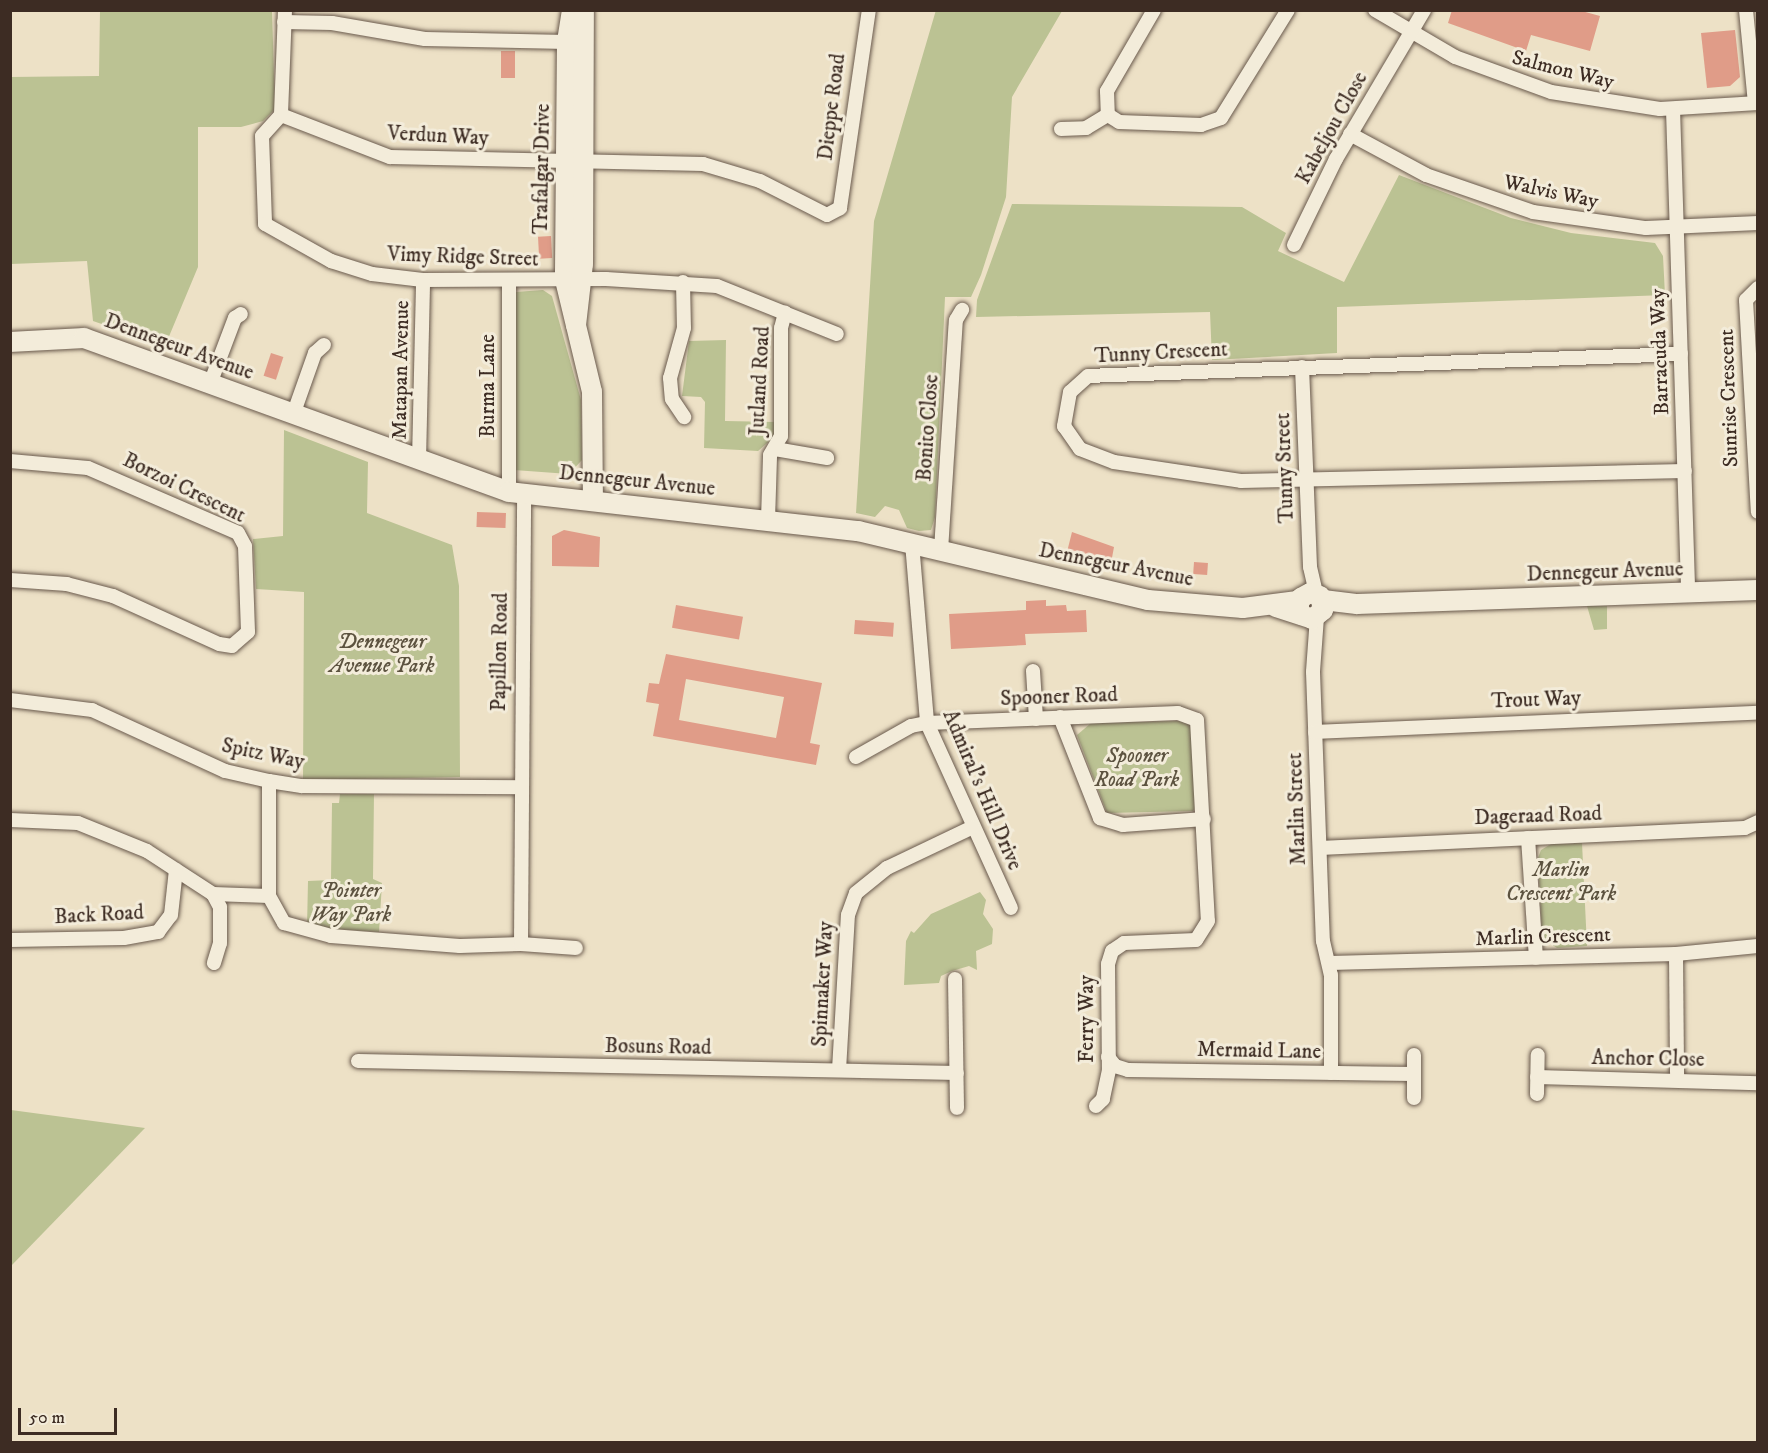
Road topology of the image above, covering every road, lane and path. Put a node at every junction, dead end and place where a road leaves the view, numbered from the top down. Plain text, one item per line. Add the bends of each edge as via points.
1 (572, 10) edge
2 (584, 10) edge
3 (869, 10) edge
4 (1154, 10) edge
5 (1288, 10) edge
6 (1375, 10) edge
7 (1424, 10) edge
8 (1746, 10) edge
9 (284, 16) edge
10 (1410, 33) junction
11 (567, 42) junction
12 (1756, 103) edge
13 (1673, 109) junction
14 (281, 115) junction
15 (1108, 115) junction
16 (1061, 129) dead end
17 (1350, 135) junction
18 (575, 161) junction
19 (840, 208) joint
20 (1758, 223) edge
21 (1676, 227) junction
22 (1294, 245) dead end
23 (423, 280) junction
24 (510, 280) junction
25 (573, 280) junction
26 (683, 282) junction
27 (1758, 288) edge
28 (962, 310) dead end
29 (786, 313) junction
30 (242, 314) dead end
31 (837, 334) dead end
32 (10, 342) edge
33 (324, 345) dead end
34 (1681, 354) junction
35 (1302, 367) junction
36 (210, 384) junction
37 (293, 415) junction
38 (684, 417) dead end
39 (775, 449) junction
40 (827, 458) dead end
41 (10, 461) edge
42 (419, 461) junction
43 (1685, 471) junction
44 (1307, 482) junction
45 (517, 493) junction
46 (593, 500) junction
47 (1758, 512) edge
48 (768, 520) junction
49 (912, 543) junction
50 (941, 550) junction
51 (10, 580) edge
52 (1758, 590) edge
53 (1688, 593) junction
54 (1311, 606) junction
55 (1033, 671) dead end
56 (10, 700) edge
57 (1758, 713) edge
58 (1060, 717) junction
59 (1036, 719) junction
60 (927, 723) junction
61 (1316, 732) junction
62 (856, 757) dead end
63 (269, 781) junction
64 (520, 787) junction
65 (1204, 819) junction
66 (10, 820) edge
67 (1758, 822) edge
68 (973, 827) junction
69 (1528, 838) junction
70 (1320, 848) junction
71 (176, 870) junction
72 (213, 894) junction
73 (269, 896) junction
74 (1011, 908) dead end
75 (10, 940) edge
76 (521, 944) junction
77 (1758, 946) edge
78 (576, 948) dead end
79 (1676, 954) junction
80 (1536, 958) junction
81 (214, 963) dead end
82 (1330, 963) junction
83 (955, 979) dead end
84 (1414, 1055) dead end
85 (1538, 1055) dead end
86 (1108, 1057) junction
87 (358, 1061) dead end
88 (839, 1070) junction
89 (957, 1073) junction
90 (1331, 1073) junction
91 (1414, 1074) junction
92 (1537, 1077) junction
93 (1677, 1080) junction
94 (1758, 1083) edge
95 (1537, 1094) dead end
96 (1414, 1098) dead end
97 (1096, 1106) dead end
98 (957, 1107) dead end

1 - 11 street, Trafalgar Drive
2 - 18 street, Trafalgar Drive
3 - 19 street, Dieppe Road
4 - 15 street via 1107,91
5 - 15 street via 1221,118 1201,125 1130,124
6 - 10 street, Salmon Way
7 - 10 street, Kabeljou Close
8 - 12 street
9 - 11 street via 425,39
9 - 14 street
10 - 13 street, Salmon Way via 1523,85 1613,105
10 - 17 street, Kabeljou Close
11 - 18 street, Trafalgar Drive
12 - 13 street, Salmon Way
13 - 21 street, Barracuda Way
14 - 18 street, Verdun Way via 390,157
14 - 23 street, Vimy Ridge Street via 262,136 265,224 331,261 372,274
15 - 16 street via 1086,128
17 - 21 street, Walvis Way via 1426,175 1506,205 1596,224
17 - 22 street, Kabeljou Close
18 - 19 street, Verdun Way via 703,164 760,181 827,215
18 - 25 street, Trafalgar Drive
20 - 21 street, Walvis Way
21 - 34 street, Barracuda Way
23 - 24 street, Vimy Ridge Street
23 - 42 street, Matapan Avenue
24 - 25 street, Vimy Ridge Street
24 - 45 street, Burma Lane
25 - 26 street, Vimy Ridge Street
25 - 46 street, Trafalgar Drive via 576,328 593,398
26 - 29 street, Vimy Ridge Street via 717,286
26 - 38 street via 684,328 669,378 672,399
27 - 47 street, Sunrise Crescent via 1746,300
28 - 50 street, Bonito Close via 956,320
29 - 31 street, Vimy Ridge Street
29 - 39 street, Jutland Road via 781,328 781,436
30 - 36 street via 235,318
32 - 36 street, Dennegeur Avenue via 84,338
33 - 37 street via 315,353
34 - 35 street, Tunny Crescent
34 - 43 street, Barracuda Way
35 - 44 street, Tunny Street
35 - 44 street, Tunny Crescent via 1088,376 1070,392 1064,426 1080,449 1114,462 1231,480
36 - 37 street, Dennegeur Avenue
37 - 42 street, Dennegeur Avenue
39 - 40 street
39 - 48 street, Jutland Road via 769,462
41 - 51 street, Borzoi Crescent via 88,468 238,533 245,546 248,632 232,646 219,644 113,596 67,584
42 - 45 street, Dennegeur Avenue
43 - 44 street, Tunny Crescent
43 - 53 street, Barracuda Way
44 - 54 street, Tunny Street
45 - 46 street, Dennegeur Avenue
45 - 64 street, Papillon Road
46 - 48 street, Dennegeur Avenue
48 - 49 street, Dennegeur Avenue
49 - 50 street, Dennegeur Avenue
49 - 60 street, Admiral's Hill Drive
50 - 54 street, Dennegeur Avenue via 1148,600
52 - 53 street, Dennegeur Avenue
53 - 54 street, Dennegeur Avenue
54 - 61 street, Marlin Street
55 - 59 street
56 - 63 street, Spitz Way via 92,710 225,771
57 - 61 street, Trout Way
58 - 59 street, Spooner Road
58 - 65 street via 1100,818 1123,825
58 - 65 street, Spooner Road via 1192,716 1201,725
59 - 60 street, Spooner Road
60 - 62 street, Spooner Road via 911,726
60 - 68 street, Admiral's Hill Drive
61 - 70 street, Marlin Street
63 - 64 street, Spitz Way via 302,786
63 - 73 street
64 - 76 street, Papillon Road
65 - 86 street, Ferry Way via 1209,910 1202,936 1189,942 1124,943 1114,948 1108,964
66 - 71 street via 78,823 147,851
67 - 69 street, Dageraad Road via 1745,828
68 - 74 street, Admiral's Hill Drive
68 - 88 street, Spinnaker Way via 887,868 854,898 848,915
69 - 70 street, Dageraad Road
69 - 80 street
70 - 82 street, Marlin Street via 1323,941
71 - 72 street
71 - 75 street, Back Road via 171,915 158,932 124,938
72 - 73 street
72 - 81 street via 220,907 220,943
73 - 76 street via 278,918 308,933 460,946
76 - 78 street
77 - 79 street, Marlin Crescent
79 - 80 street, Marlin Crescent
79 - 93 street
80 - 82 street, Marlin Crescent
82 - 90 street, Marlin Street
83 - 89 street
84 - 91 street
85 - 92 street
86 - 90 street, Mermaid Lane via 1128,1070
86 - 97 street, Ferry Way via 1104,1099
87 - 88 street, Bosuns Road
88 - 89 street, Bosuns Road
89 - 98 street
90 - 91 street, Mermaid Lane
91 - 96 street
92 - 93 street, Anchor Close
92 - 95 street
93 - 94 street, Anchor Close

